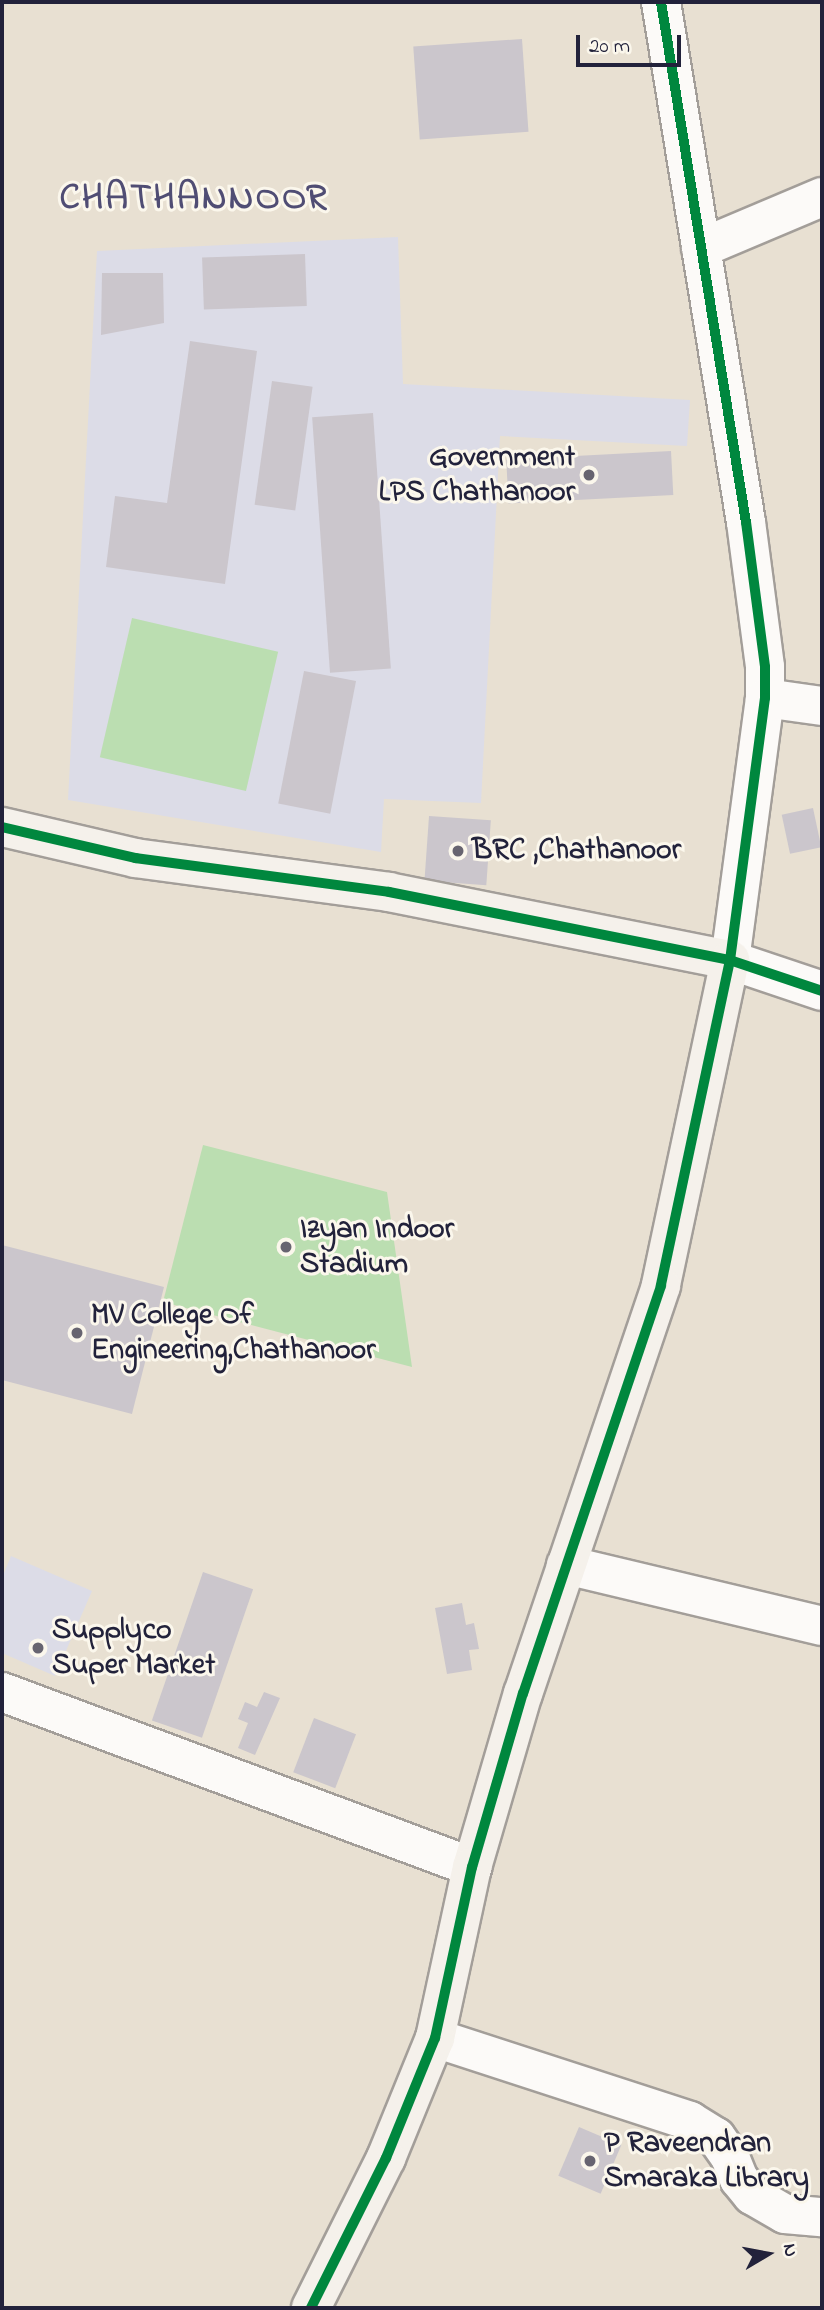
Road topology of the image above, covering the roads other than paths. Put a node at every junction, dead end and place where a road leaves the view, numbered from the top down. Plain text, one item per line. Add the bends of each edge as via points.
1 (661, 2) edge
2 (822, 197) edge
3 (701, 248) junction
4 (765, 698) junction
5 (822, 706) edge
6 (2, 827) edge
7 (730, 960) junction
8 (822, 991) edge
9 (566, 1565) junction
10 (822, 1626) edge
11 (2, 1692) edge
12 (472, 1867) junction
13 (435, 2038) junction
14 (822, 2217) edge
15 (311, 2308) edge

1 - 3 street
2 - 3 street
3 - 4 street via 746,522
4 - 5 street
4 - 7 street
6 - 7 street via 135,858 389,892
7 - 8 street
7 - 9 street via 662,1286
9 - 10 street
9 - 12 street
11 - 12 street
12 - 13 street
13 - 14 street via 690,2121 716,2137 752,2195 785,2214
13 - 15 street via 386,2158

